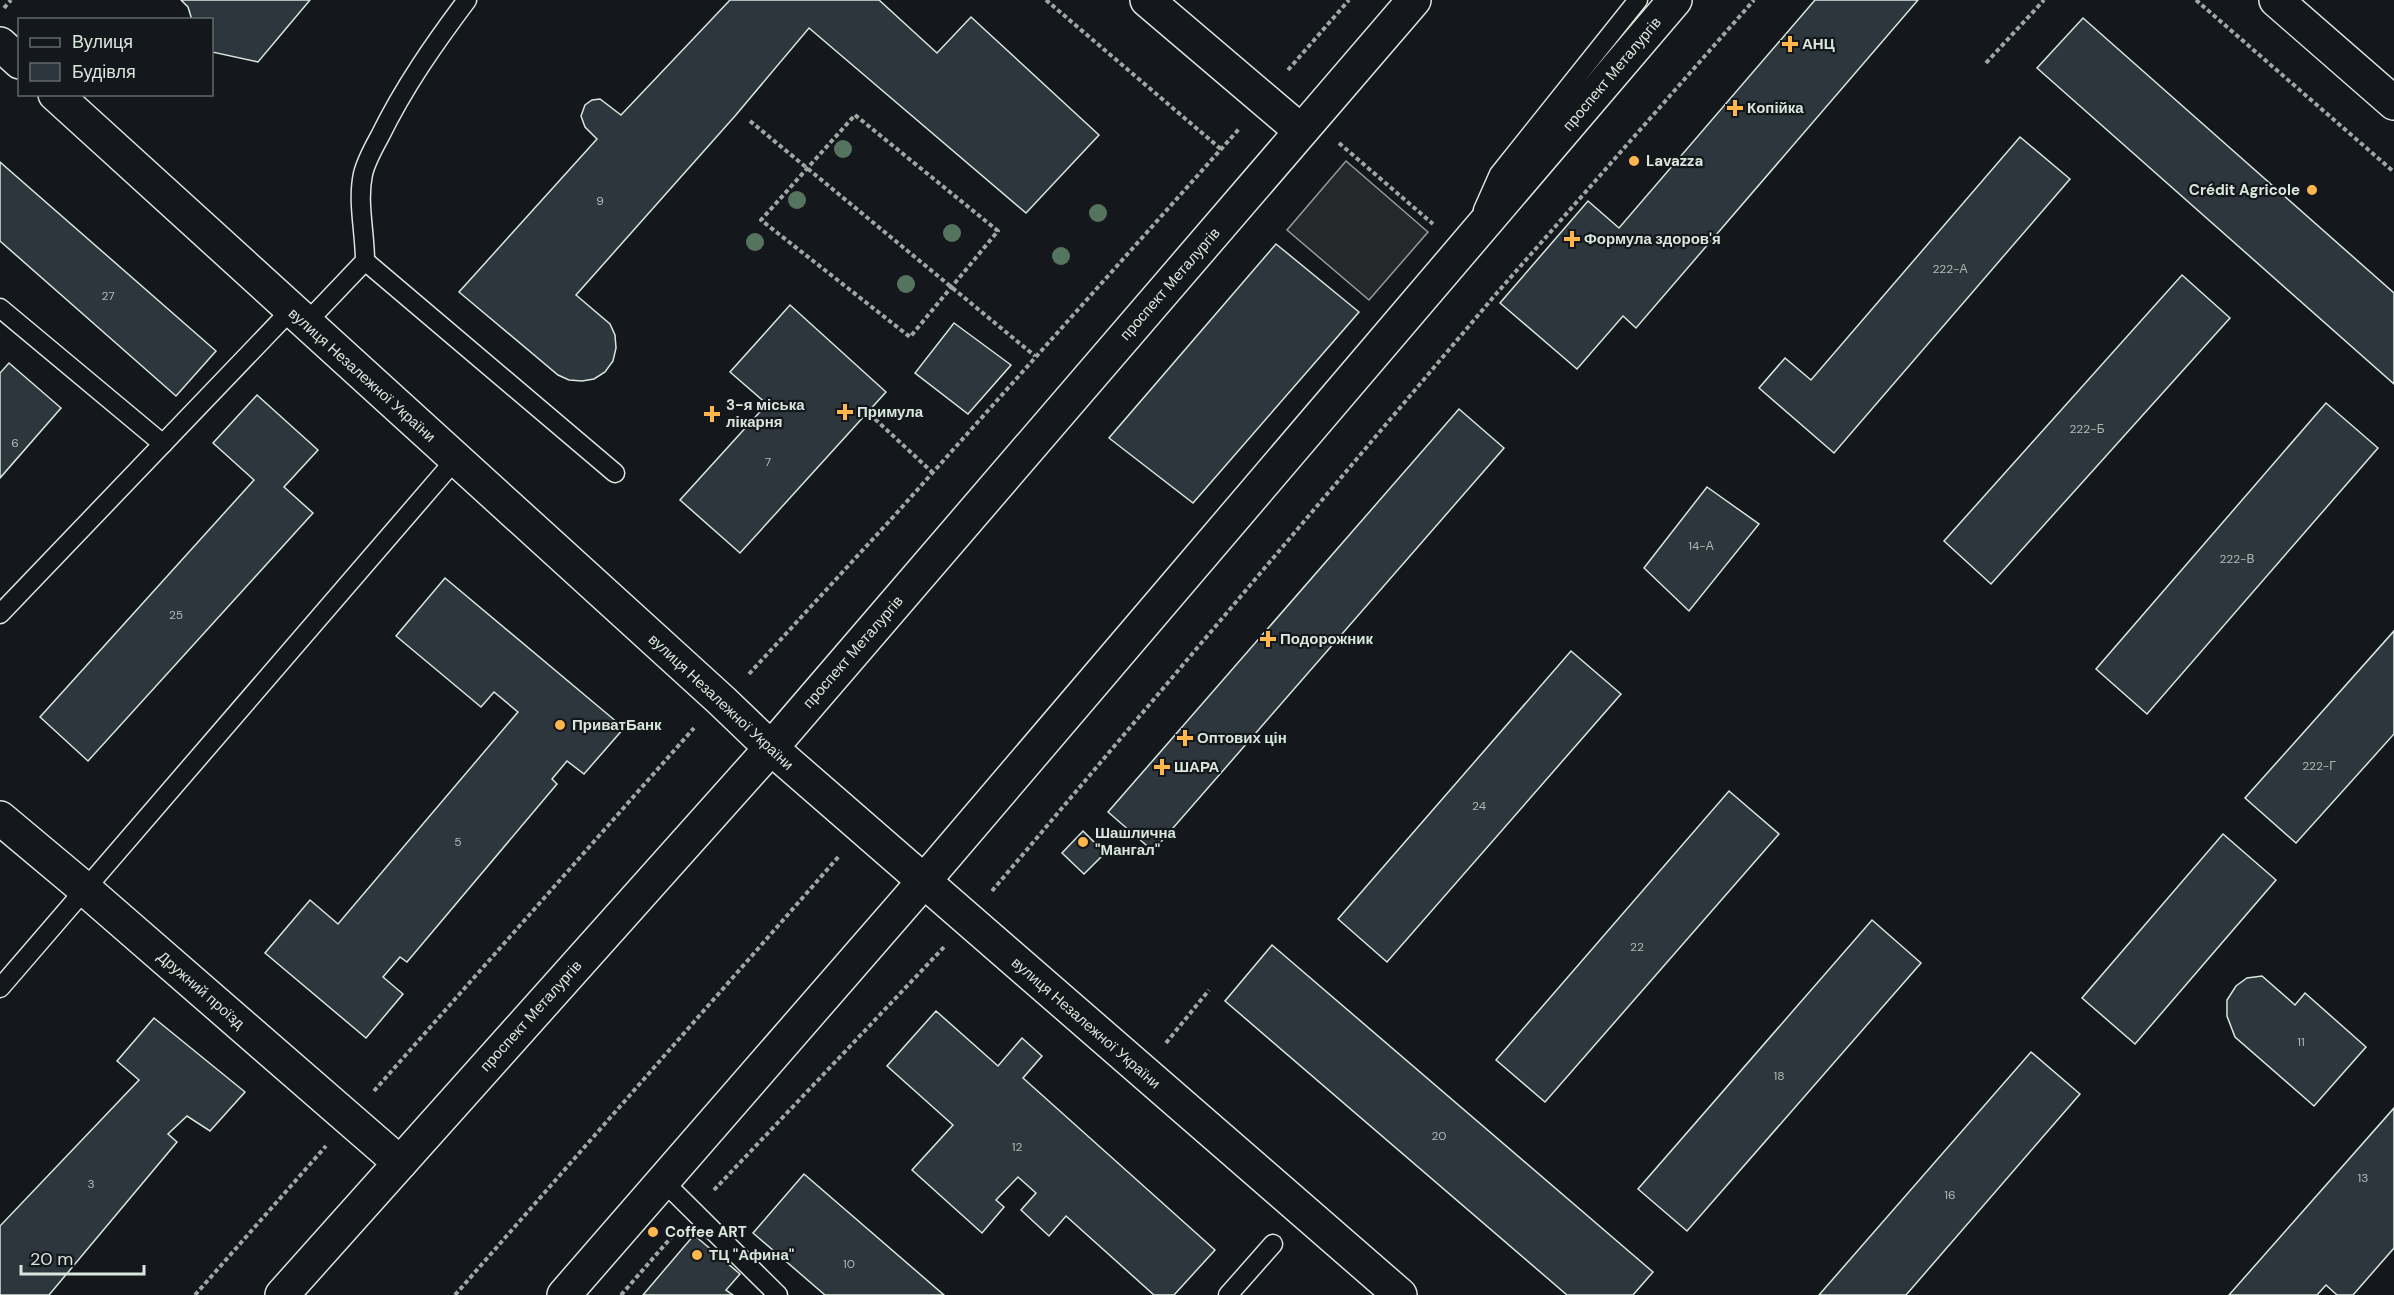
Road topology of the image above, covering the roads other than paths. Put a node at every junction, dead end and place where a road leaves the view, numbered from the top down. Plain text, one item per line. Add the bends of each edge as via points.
1 (467, 0) edge
2 (1147, 0) edge
3 (1414, 0) edge
4 (1638, 0) edge
5 (1675, 0) edge
6 (2276, 0) edge
7 (0, 44) edge
8 (18, 60) edge
9 (57, 96) edge
10 (2394, 103) edge
11 (1301, 130) junction
12 (1467, 244) junction
13 (365, 261) junction
14 (0, 308) edge
15 (299, 317) junction
16 (163, 444) junction
17 (455, 460) junction
18 (615, 473) dead end
19 (0, 614) edge
20 (771, 748) junction
21 (0, 818) edge
22 (924, 881) junction
23 (86, 890) junction
24 (0, 988) edge
25 (400, 1163) junction
26 (663, 1181) junction
27 (1273, 1244) dead end
28 (282, 1295) edge
29 (564, 1295) edge
30 (778, 1295) edge
31 (1228, 1295) edge
32 (1400, 1295) edge

1 - 13 lane via 399,97 363,173
2 - 11 main road
3 - 11 main road, проспект Металургів
4 - 12 lane via 1499,174
5 - 12 main road, проспект Металургів
6 - 10 main road
7 - 8 main road
9 - 15 main road, вулиця Незалежної України
11 - 20 main road, проспект Металургів
12 - 22 main road, проспект Металургів
13 - 15 lane
13 - 18 lane
14 - 16 lane
15 - 16 lane
15 - 17 main road, вулиця Незалежної України
16 - 19 lane
17 - 20 main road, вулиця Незалежної України
17 - 23 lane
20 - 22 main road, вулиця Незалежної України
20 - 25 main road, проспект Металургів
21 - 23 main road, Дружний проїзд
22 - 26 main road, проспект Металургів
22 - 32 main road, вулиця Незалежної України
23 - 24 lane
23 - 25 main road, Дружний проїзд
25 - 28 main road, проспект Металургів
26 - 29 main road, проспект Металургів
26 - 30 lane
27 - 31 lane

